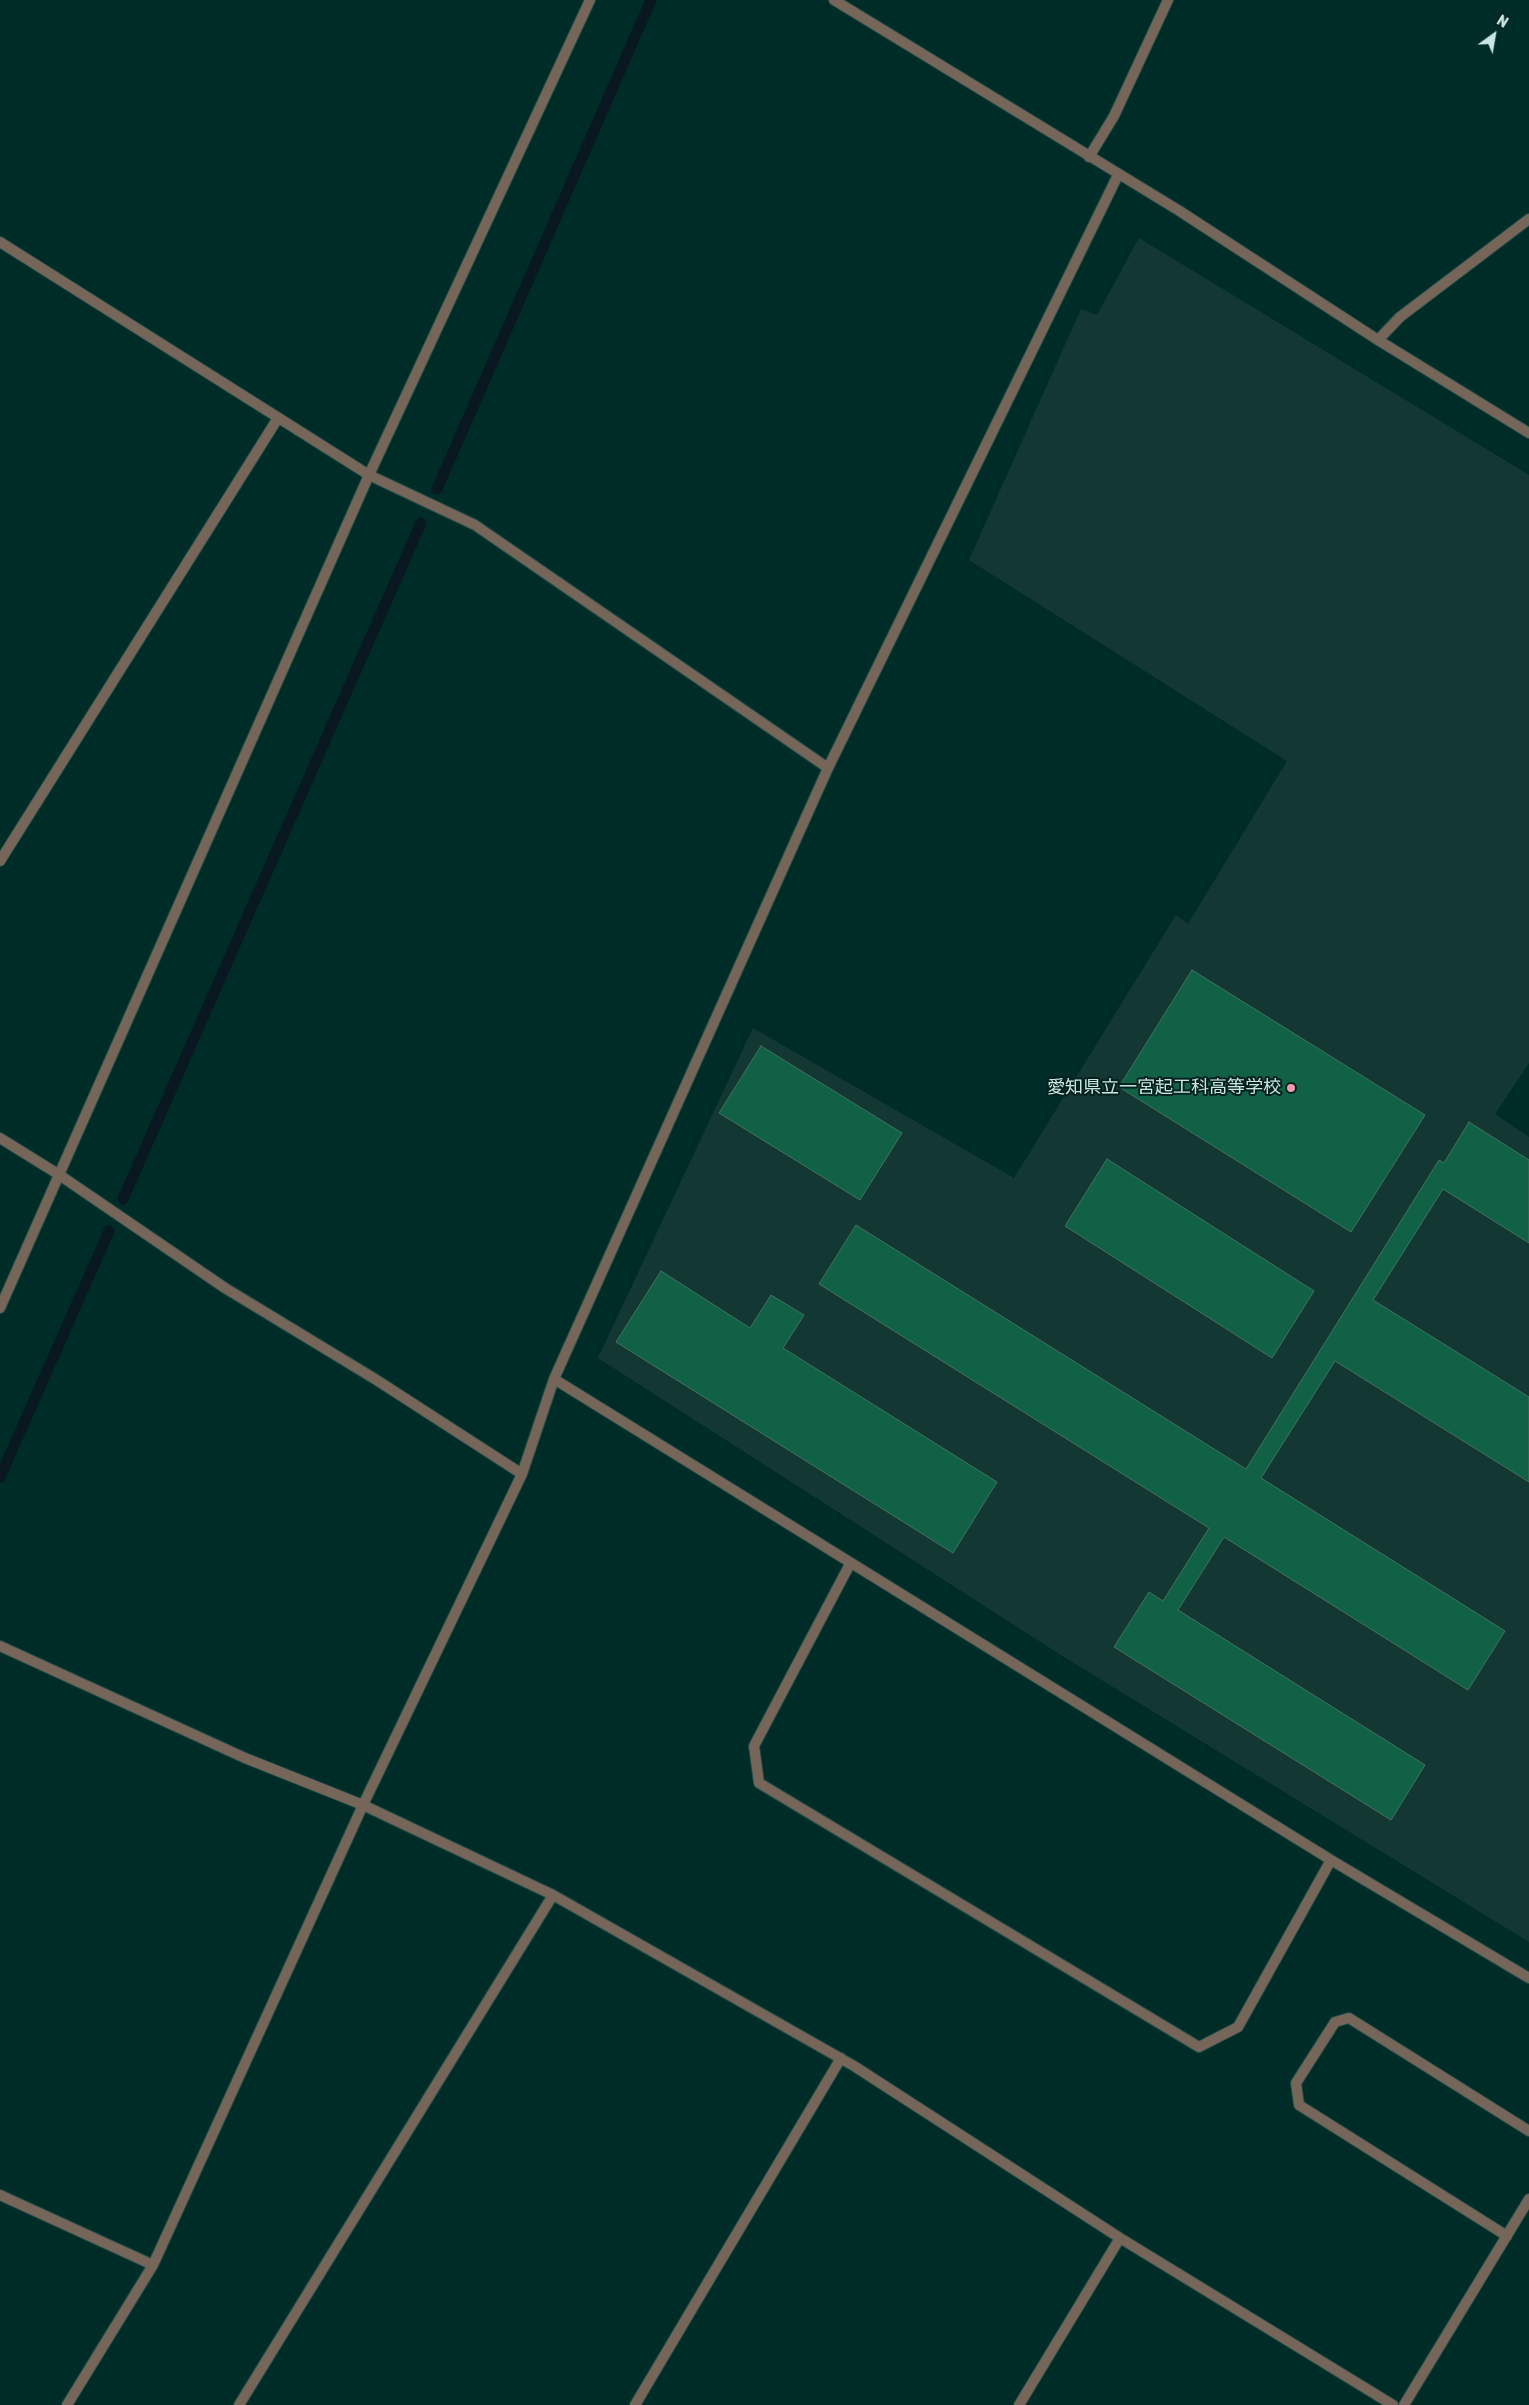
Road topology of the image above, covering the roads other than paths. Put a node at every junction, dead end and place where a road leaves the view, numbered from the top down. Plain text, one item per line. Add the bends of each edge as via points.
1 (590, 0) edge
2 (834, 0) edge
3 (1168, 0) edge
4 (1090, 157) junction
5 (1118, 175) junction
6 (1529, 218) edge
7 (0, 242) edge
8 (1378, 340) junction
9 (278, 418) junction
10 (1529, 433) edge
11 (369, 475) junction
12 (828, 768) junction
13 (0, 861) edge
14 (0, 1138) edge
15 (58, 1174) junction
16 (0, 1308) edge
17 (554, 1379) junction
18 (522, 1474) junction
19 (850, 1564) junction
20 (0, 1646) edge
21 (363, 1805) junction
22 (1331, 1860) junction
23 (553, 1895) junction
24 (1529, 1978) edge
25 (841, 2058) junction
26 (1529, 2131) edge
27 (0, 2195) edge
28 (1529, 2199) edge
29 (1507, 2236) junction
30 (1120, 2238) junction
31 (153, 2265) junction
32 (67, 2405) edge
33 (239, 2405) edge
34 (635, 2405) edge
35 (1019, 2405) edge
36 (1393, 2405) edge
37 (1404, 2405) edge

1 - 11 street
2 - 4 street
3 - 4 street via 1114,116
4 - 5 street
5 - 8 street via 1178,210
5 - 12 street
6 - 8 street via 1400,317
7 - 9 street
8 - 10 street
9 - 11 street
9 - 13 street
11 - 12 street via 475,525
11 - 15 street
12 - 17 street
14 - 15 street
15 - 16 street
15 - 18 street via 225,1288 376,1379
17 - 18 street
17 - 19 street
18 - 21 street
19 - 22 street
19 - 22 street via 754,1746 760,1783 1199,2048 1238,2027
20 - 21 street via 245,1758
21 - 23 street
21 - 31 street
22 - 24 street
23 - 25 street
23 - 33 street
25 - 30 street
25 - 34 street
26 - 29 street via 1350,2018 1335,2022 1296,2083 1299,2105
27 - 31 street
28 - 29 street
29 - 37 street
30 - 35 street
30 - 36 street
31 - 32 street

